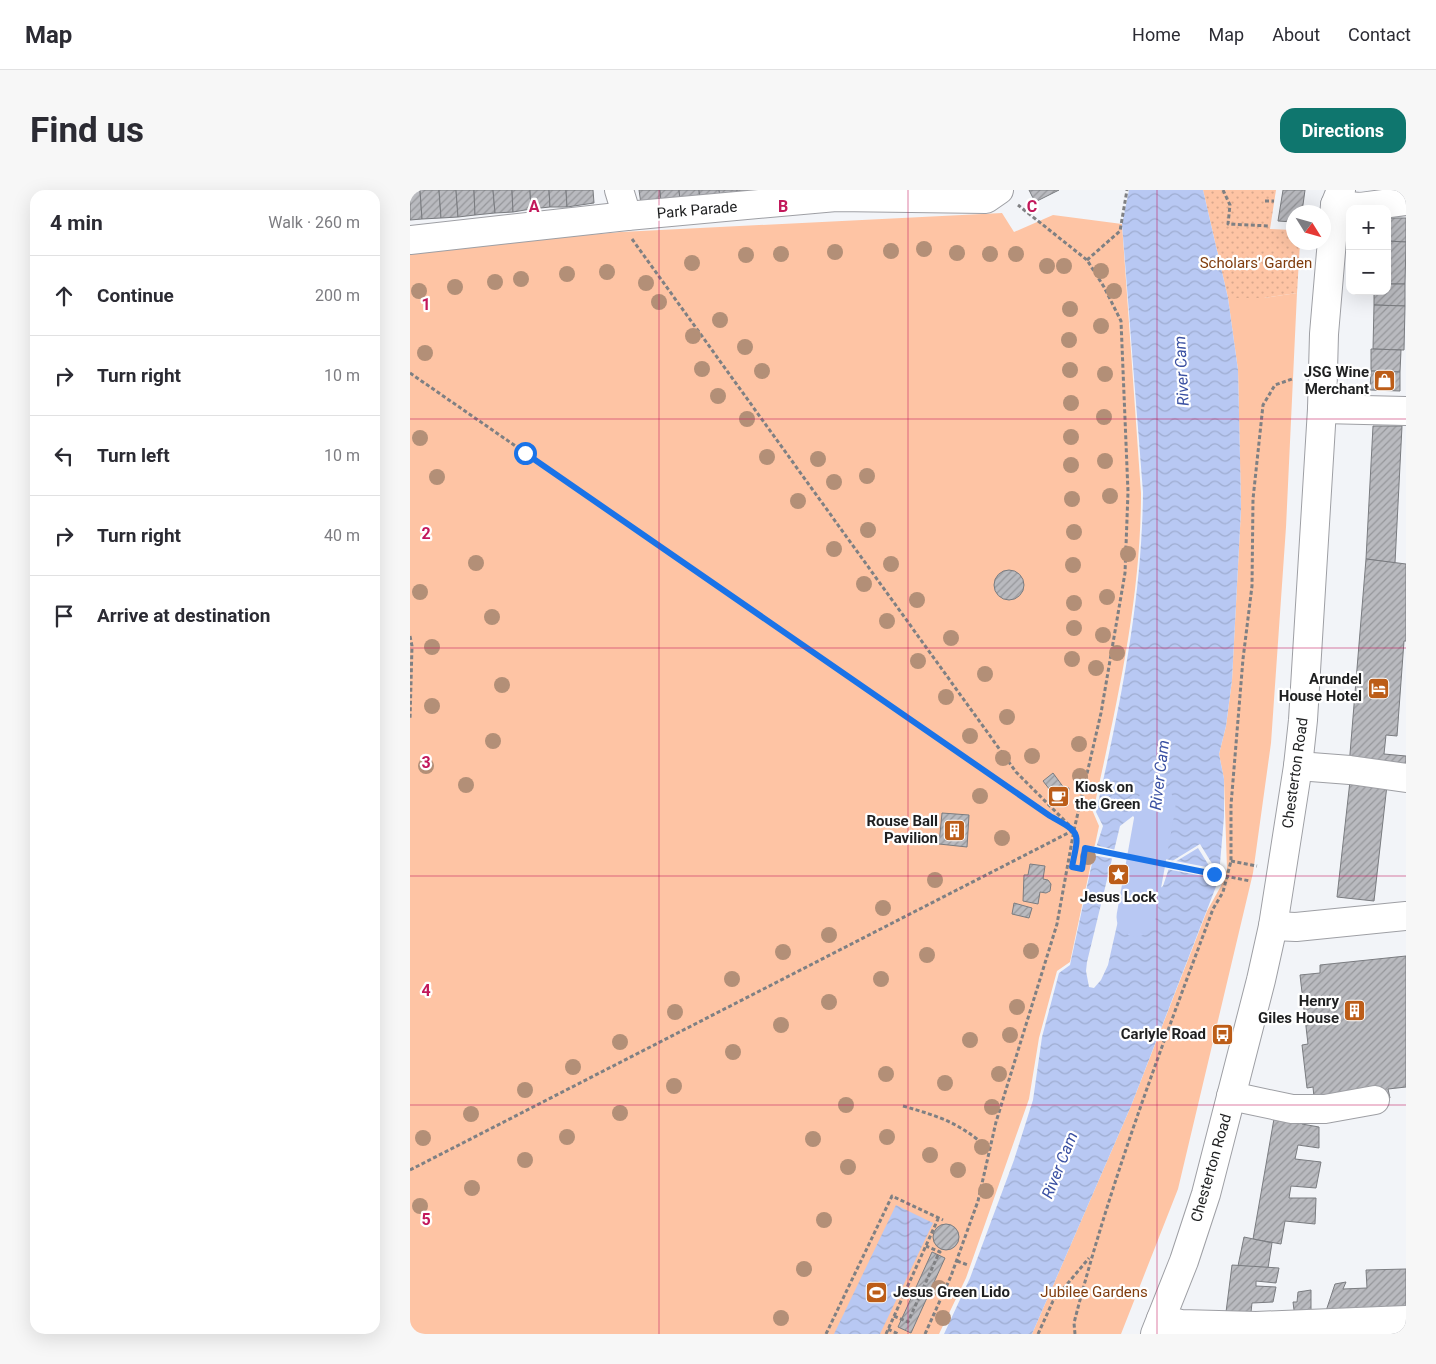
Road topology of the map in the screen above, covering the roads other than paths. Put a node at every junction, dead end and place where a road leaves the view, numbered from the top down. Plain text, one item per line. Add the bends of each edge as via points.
1 (619, 190) edge
2 (835, 193) edge
3 (994, 193) edge
4 (1338, 195) edge
5 (1406, 201) edge
6 (627, 216) junction
7 (410, 240) edge
8 (1322, 409) junction
9 (1406, 411) edge
10 (1298, 766) junction
11 (1406, 778) edge
12 (1406, 916) edge
13 (1273, 926) junction
14 (1231, 1096) junction
15 (1375, 1100) dead end
16 (1406, 1320) edge
17 (1158, 1326) edge

1 - 6 street
2 - 3 street, Park Parade
2 - 6 street, Park Parade
4 - 5 street via 1360,207
4 - 8 street, Chesterton Road via 1324,334
6 - 7 street, Park Parade
8 - 9 street
8 - 10 street, Chesterton Road
10 - 11 street
10 - 13 street, Chesterton Road
12 - 13 street via 1296,927
13 - 14 street, Chesterton Road
14 - 15 street via 1292,1109 1325,1109
14 - 17 street, Chesterton Road via 1206,1194
16 - 17 street

